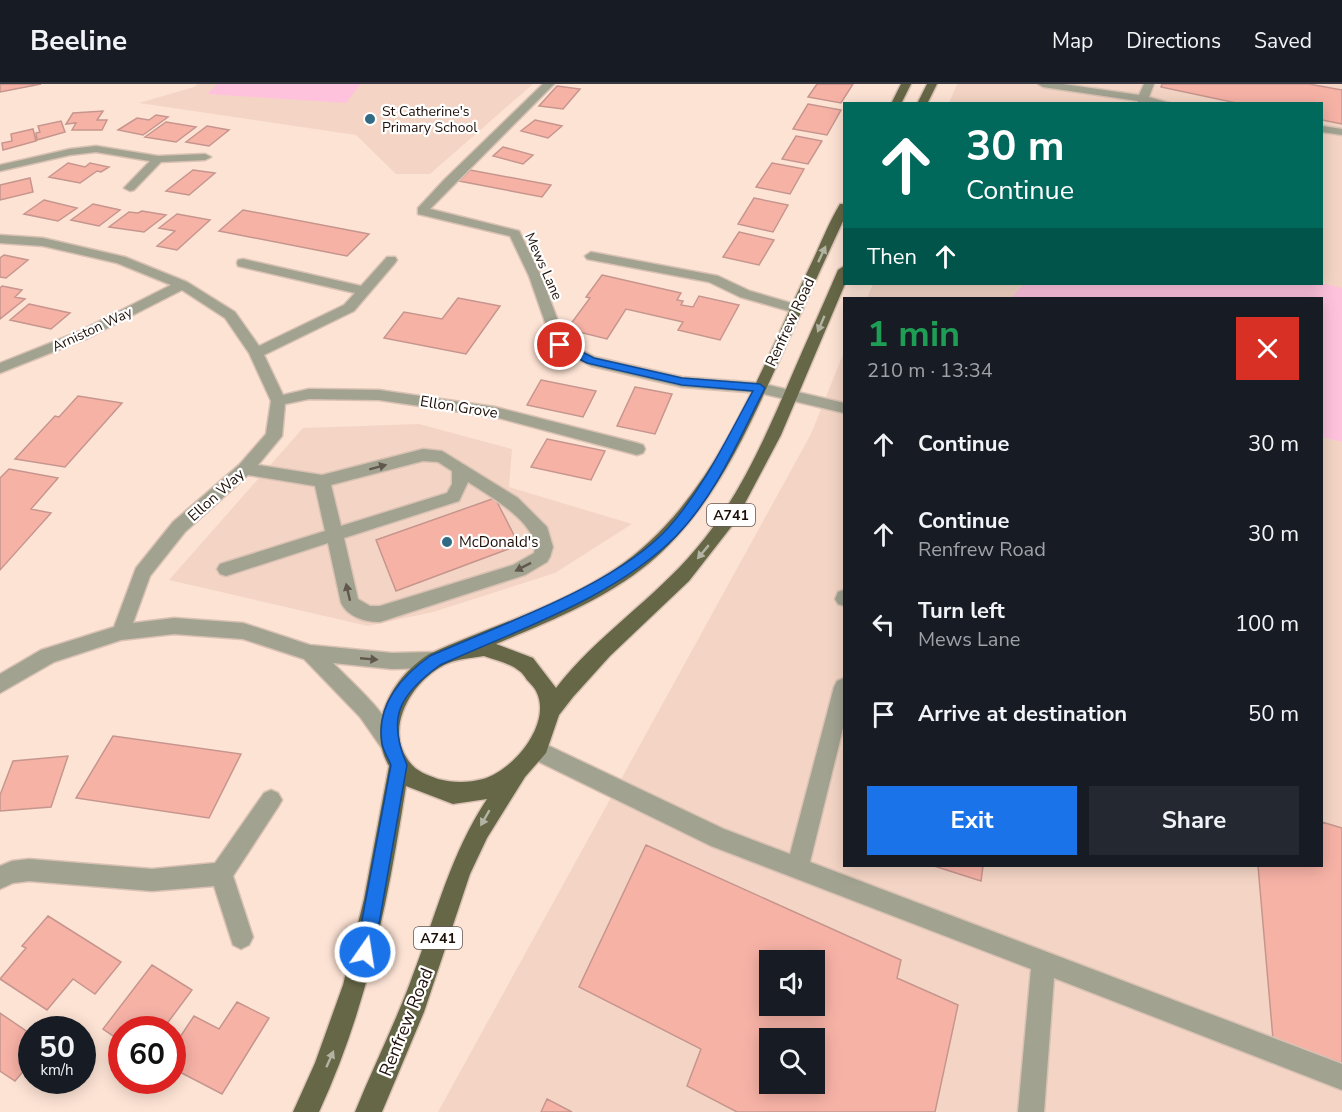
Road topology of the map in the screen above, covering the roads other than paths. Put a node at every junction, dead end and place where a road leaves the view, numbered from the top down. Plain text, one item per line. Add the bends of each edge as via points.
1 (549, 84) edge
2 (906, 84) edge
3 (932, 84) edge
4 (1043, 84) edge
5 (1149, 84) edge
6 (1106, 88) edge
7 (1143, 101) edge
8 (897, 102) edge
9 (923, 102) edge
10 (1323, 129) edge
11 (1342, 132) edge
12 (206, 157) dead end
13 (158, 159) junction
14 (0, 168) edge
15 (130, 188) dead end
16 (843, 209) edge
17 (0, 239) edge
18 (591, 256) dead end
19 (391, 260) dead end
20 (243, 263) dead end
21 (843, 272) edge
22 (182, 285) junction
23 (364, 291) junction
24 (796, 309) junction
25 (256, 352) junction
26 (0, 368) edge
27 (760, 388) junction
28 (790, 396) junction
29 (278, 401) junction
30 (843, 408) edge
31 (637, 449) dead end
32 (460, 468) junction
33 (245, 469) junction
34 (322, 481) junction
35 (334, 536) junction
36 (226, 569) dead end
37 (121, 632) junction
38 (459, 651) junction
39 (310, 653) junction
40 (435, 660) junction
41 (0, 684) edge
42 (843, 691) edge
43 (549, 713) junction
44 (538, 750) junction
45 (394, 754) junction
46 (520, 771) junction
47 (271, 800) dead end
48 (796, 868) junction
49 (221, 874) junction
50 (0, 878) edge
51 (241, 937) dead end
52 (1043, 963) junction
53 (1342, 1077) edge
54 (306, 1112) edge
55 (368, 1112) edge
56 (1031, 1112) edge

1 - 27 street, Mews Lane via 422,211 515,234 560,345 591,361 682,382
2 - 8 main road
3 - 9 main road
4 - 6 street
5 - 7 street
6 - 7 street
10 - 11 street
12 - 13 street
13 - 14 street via 96,149
13 - 15 street
24 -> 16 main road, Renfrew Road / A741
17 - 22 street via 43,242 121,260
18 - 24 street via 713,279 745,294
19 - 23 street
20 - 23 street
21 -> 28 main road, Renfrew Road / A741
22 - 25 street via 230,315
22 - 26 street, Arniston Way via 84,335
23 - 25 street via 349,308
24 - 27 main road, Renfrew Road / A741
25 - 29 street
27 - 28 street, Mews Lane
27 - 38 main road, Renfrew Road / A741 via 712,480 655,548 584,594
28 - 30 street, Mews Lane
28 -> 43 main road, Renfrew Road / A741 via 724,526 668,591 591,660
29 - 31 street, Ellon Grove via 309,394 379,395 495,412
29 - 33 street, Ellon Way via 274,436
34 -> 32 street via 423,455 442,457
32 - 35 street via 460,484 453,497
32 -> 35 street via 512,502 541,531 541,557 519,570 380,614 367,614 350,603
33 - 34 street
33 - 37 street, Ellon Way via 179,527 142,573
34 - 35 street
35 - 36 street
37 - 39 street via 174,626 243,631
37 - 41 street via 48,656
38 - 40 main road
38 - 43 main road via 485,648 509,653 529,664 543,682
39 -> 40 street via 392,661
39 - 45 street via 367,711
40 - 45 main road via 413,676 398,696 390,720
42 - 48 street
43 - 44 main road via 548,727
44 - 46 main road
44 - 48 street via 719,838
45 - 46 main road via 416,781 440,791 467,793 495,785
54 -> 45 main road via 334,1050 370,934
46 -> 55 main road, Renfrew Road / A741 via 472,841 452,889 430,961
47 - 49 street
48 - 52 street
49 - 50 street via 151,880 34,869
49 - 51 street
52 - 53 street
52 - 56 street

